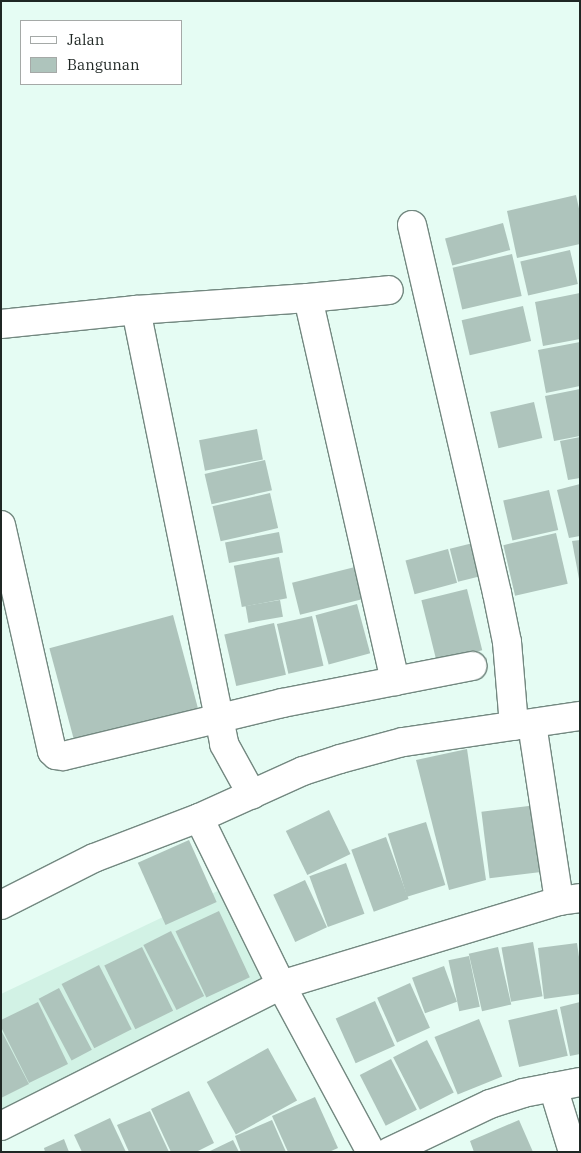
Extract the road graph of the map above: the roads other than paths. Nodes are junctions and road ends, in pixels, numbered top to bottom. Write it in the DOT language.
graph roads {
  1 [pos="412,225"];
  2 [pos="389,290"];
  3 [pos="308,298"];
  4 [pos="136,310"];
  5 [pos="1,324"];
  6 [pos="1,525"];
  7 [pos="472,666"];
  8 [pos="395,682"];
  9 [pos="580,716"];
  10 [pos="520,722"];
  11 [pos="221,731"];
  12 [pos="247,786"];
  13 [pos="199,818"];
  14 [pos="569,899"];
  15 [pos="1,905"];
  16 [pos="281,985"];
  17 [pos="580,1082"];
  18 [pos="553,1087"];
  19 [pos="1,1126"];
  20 [pos="371,1152"];
  21 [pos="389,1152"];
  22 [pos="573,1152"];
  1 -- 10 [label="street"];
  2 -- 3 [label="street"];
  3 -- 4 [label="street"];
  3 -- 8 [label="street"];
  4 -- 5 [label="street"];
  4 -- 11 [label="street"];
  6 -- 11 [label="street"];
  7 -- 8 [label="street"];
  8 -- 11 [label="street"];
  9 -- 10 [label="street"];
  10 -- 12 [label="street"];
  10 -- 14 [label="street"];
  11 -- 12 [label="street"];
  12 -- 13 [label="street"];
  13 -- 15 [label="street"];
  13 -- 16 [label="street"];
  14 -- 16 [label="street"];
  16 -- 19 [label="street"];
  16 -- 20 [label="street"];
  17 -- 18 [label="street"];
  18 -- 21 [label="street"];
  18 -- 22 [label="street"];
}
